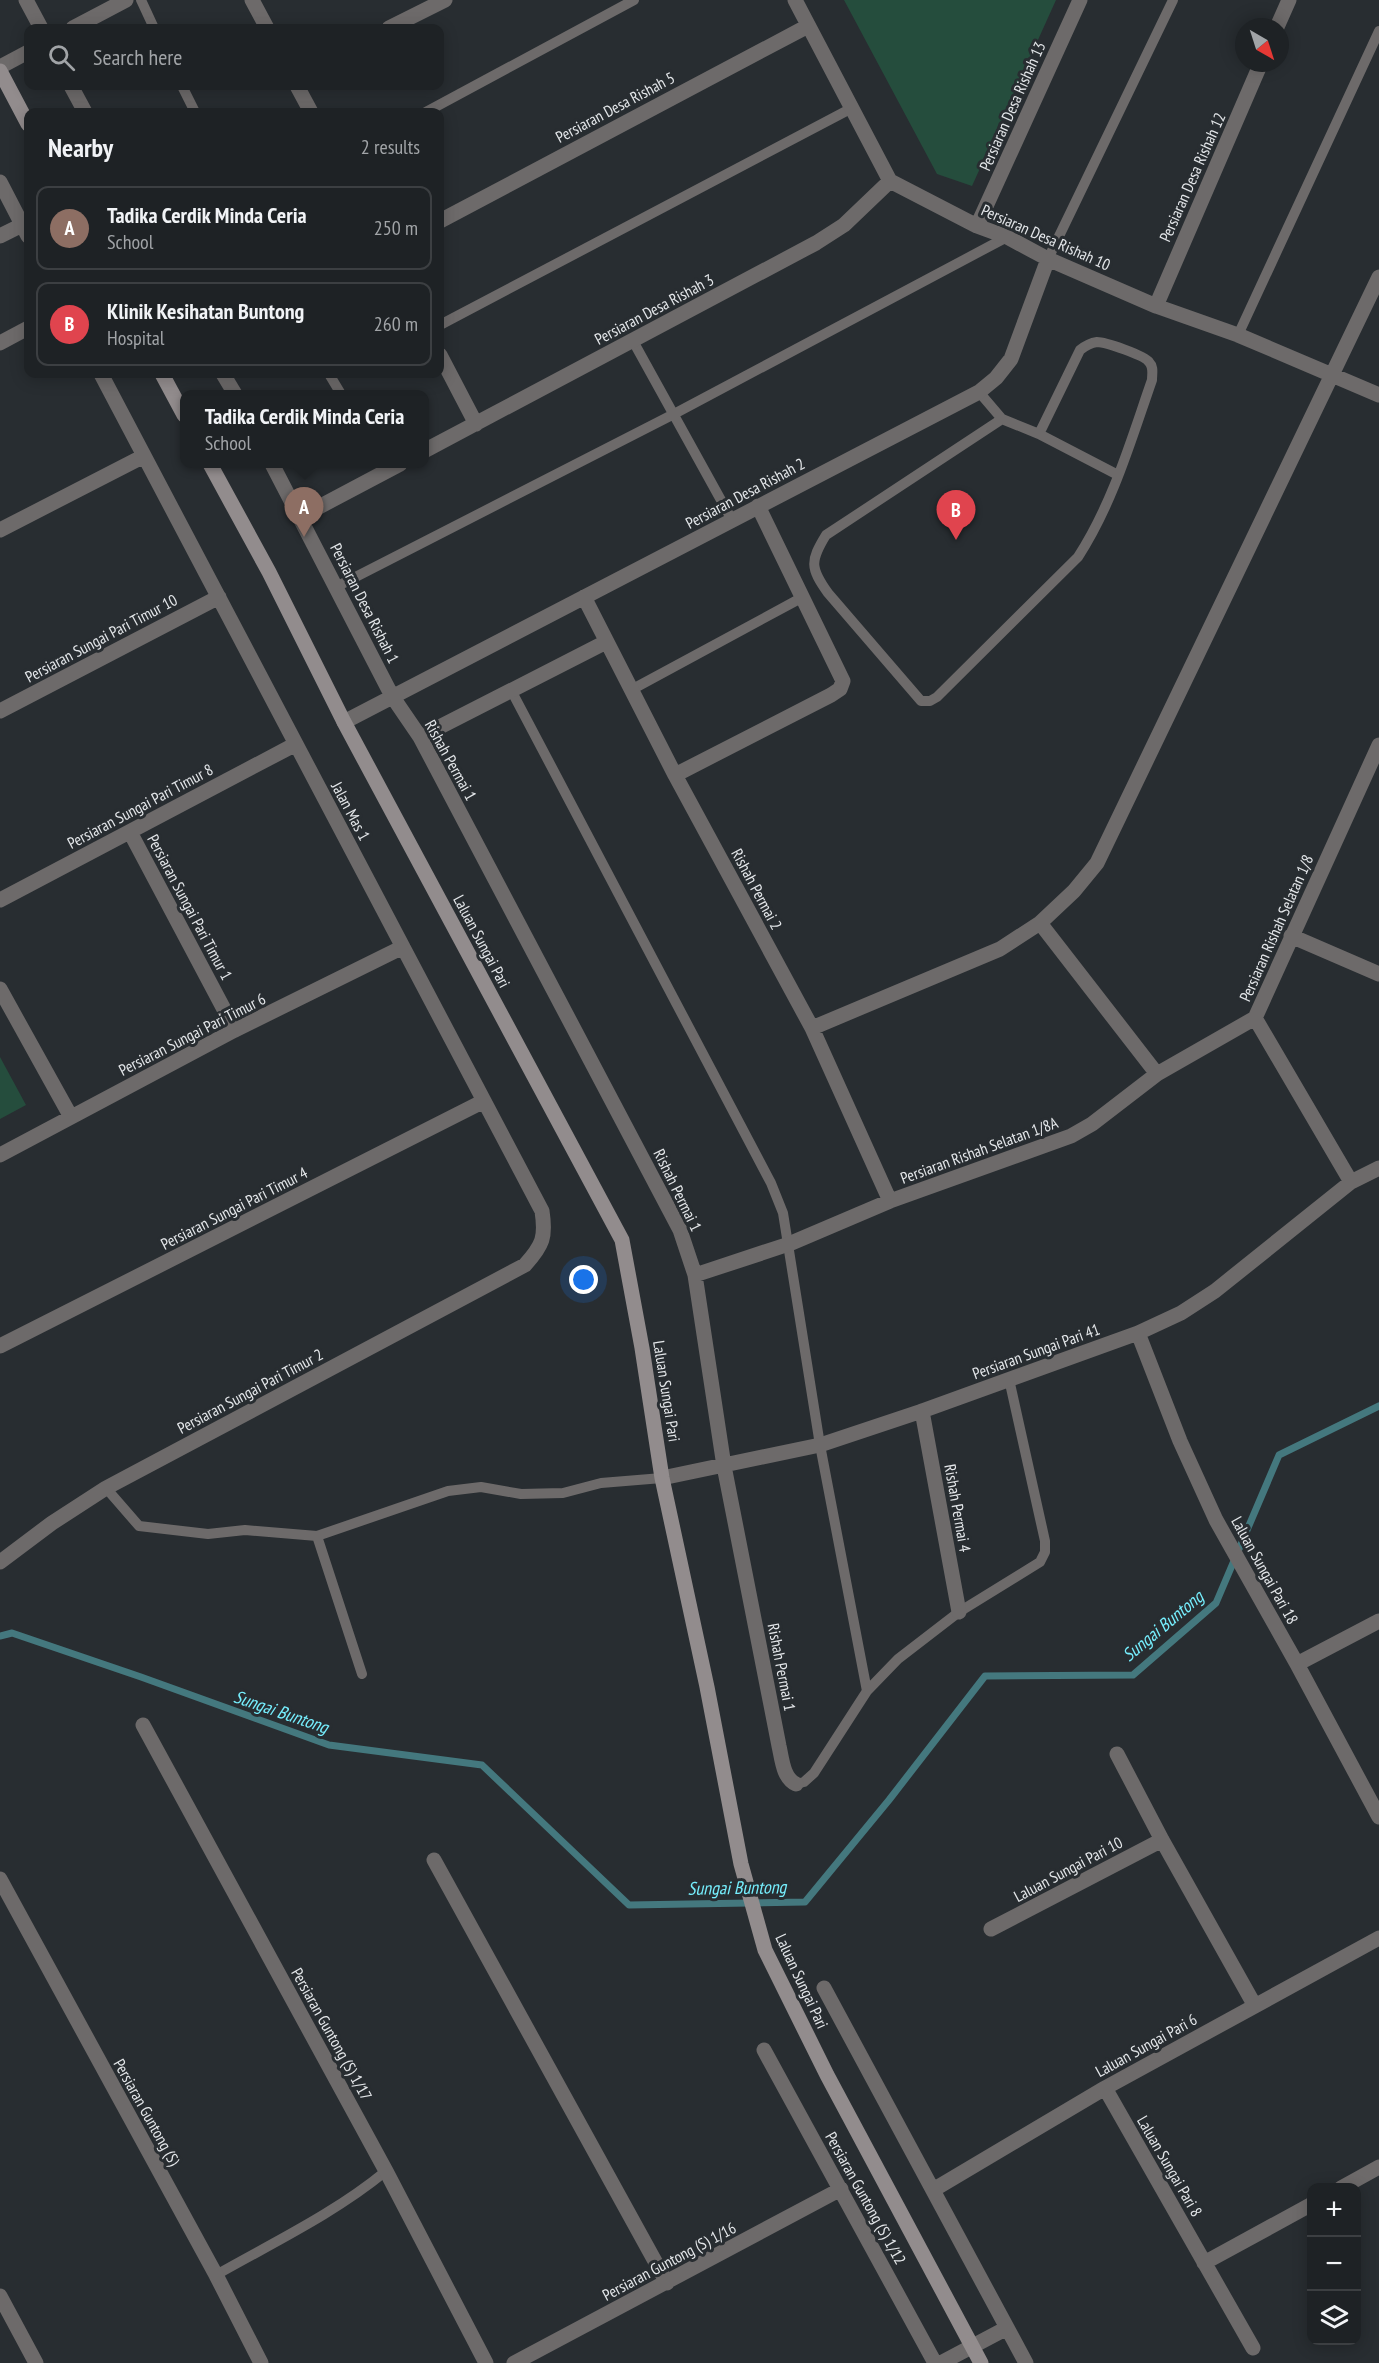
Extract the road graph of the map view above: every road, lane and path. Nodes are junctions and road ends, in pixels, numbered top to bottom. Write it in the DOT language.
graph roads {
  1 [pos="26,0"];
  2 [pos="126,0"];
  3 [pos="141,0"];
  4 [pos="252,0"];
  5 [pos="445,0"];
  6 [pos="634,0"];
  7 [pos="795,0"];
  8 [pos="1080,0"];
  9 [pos="1173,0"];
  10 [pos="1289,0"];
  11 [pos="1281,18"];
  12 [pos="38,24"];
  13 [pos="80,24"];
  14 [pos="152,24"];
  15 [pos="265,24"];
  16 [pos="397,24"];
  17 [pos="808,26"];
  18 [pos="1379,31"];
  19 [pos="24,54"];
  20 [pos="0,69"];
  21 [pos="1258,72"];
  22 [pos="72,90"];
  23 [pos="184,90"];
  24 [pos="299,90"];
  25 [pos="83,108"];
  26 [pos="193,108"];
  27 [pos="309,108"];
  28 [pos="433,108"];
  29 [pos="852,108"];
  30 [pos="24,116"];
  31 [pos="890,181"];
  32 [pos="0,182"];
  33 [pos="444,219"];
  34 [pos="24,226"];
  35 [pos="977,226"];
  36 [pos="24,230"];
  37 [pos="0,236"];
  38 [pos="1007,237"];
  39 [pos="1048,259"];
  40 [pos="1379,277"];
  41 [pos="1156,306"];
  42 [pos="444,323"];
  43 [pos="24,330"];
  44 [pos="1238,335"];
  45 [pos="633,340"];
  46 [pos="0,343"];
  47 [pos="444,363"];
  48 [pos="1332,376"];
  49 [pos="103,378"];
  50 [pos="164,378"];
  51 [pos="979,392"];
  52 [pos="1379,395"];
  53 [pos="180,408"];
  54 [pos="674,414"];
  55 [pos="1002,419"];
  56 [pos="476,424"];
  57 [pos="1039,435"];
  58 [pos="429,448"];
  59 [pos="144,456"];
  60 [pos="212,468"];
  61 [pos="274,468"];
  62 [pos="380,468"];
  63 [pos="1118,475"];
  64 [pos="758,506"];
  65 [pos="300,517"];
  66 [pos="732,520"];
  67 [pos="0,530"];
  68 [pos="336,587"];
  69 [pos="219,597"];
  70 [pos="584,597"];
  71 [pos="803,597"];
  72 [pos="606,642"];
  73 [pos="511,690"];
  74 [pos="630,690"];
  75 [pos="392,696"];
  76 [pos="0,711"];
  77 [pos="344,722"];
  78 [pos="420,737"];
  79 [pos="296,744"];
  80 [pos="1379,745"];
  81 [pos="675,776"];
  82 [pos="130,832"];
  83 [pos="0,900"];
  84 [pos="1040,922"];
  85 [pos="1291,936"];
  86 [pos="403,947"];
  87 [pos="1378,972"];
  88 [pos="0,989"];
  89 [pos="1255,1018"];
  90 [pos="812,1028"];
  91 [pos="235,1030"];
  92 [pos="1157,1074"];
  93 [pos="484,1101"];
  94 [pos="71,1117"];
  95 [pos="0,1155"];
  96 [pos="1379,1168"];
  97 [pos="1350,1182"];
  98 [pos="890,1202"];
  99 [pos="789,1244"];
  100 [pos="525,1264"];
  101 [pos="695,1275"];
  102 [pos="1138,1333"];
  103 [pos="0,1346"];
  104 [pos="1009,1379"];
  105 [pos="922,1411"];
  106 [pos="820,1445"];
  107 [pos="724,1466"];
  108 [pos="662,1478"];
  109 [pos="106,1488"];
  110 [pos="317,1536"];
  111 [pos="0,1562"];
  112 [pos="959,1612"];
  113 [pos="1379,1621"];
  114 [pos="1298,1664"];
  115 [pos="362,1674"];
  116 [pos="867,1691"];
  117 [pos="143,1725"];
  118 [pos="1117,1754"];
  119 [pos="796,1784"];
  120 [pos="1379,1817"];
  121 [pos="1162,1840"];
  122 [pos="434,1860"];
  123 [pos="0,1879"];
  124 [pos="992,1929"];
  125 [pos="1379,1938"];
  126 [pos="824,1988"];
  127 [pos="1255,2006"];
  128 [pos="764,2050"];
  129 [pos="1105,2088"];
  130 [pos="1379,2166"];
  131 [pos="386,2171"];
  132 [pos="1348,2183"];
  133 [pos="841,2189"];
  134 [pos="933,2190"];
  135 [pos="1307,2206"];
  136 [pos="1204,2263"];
  137 [pos="216,2274"];
  138 [pos="667,2283"];
  139 [pos="2,2304"];
  140 [pos="1007,2328"];
  141 [pos="971,2345"];
  142 [pos="1253,2348"];
  143 [pos="36,2363"];
  144 [pos="261,2363"];
  145 [pos="486,2363"];
  146 [pos="514,2363"];
  147 [pos="935,2363"];
  148 [pos="941,2363"];
  149 [pos="981,2363"];
  150 [pos="1026,2363"];
  1 -- 12 [label="street"];
  2 -- 13 [label="street"];
  3 -- 14 [label="lane"];
  4 -- 15 [label="street"];
  5 -- 16 [label="street"];
  6 -- 28 [label="lane"];
  7 -- 17 [label="street"];
  8 -- 35 [label="street, Persiaran Desa Rishah 13"];
  9 -- 39 [label="lane"];
  10 -- 11 [label="street"];
  17 -- 29 [label="street"];
  17 -- 33 [label="street, Persiaran Desa Rishah 5"];
  18 -- 44 [label="lane"];
  19 -- 20 [label="street"];
  20 -- 30 [label="main road"];
  21 -- 41 [label="street, Persiaran Desa Rishah 12"];
  22 -- 25 [label="street"];
  23 -- 26 [label="lane"];
  24 -- 27 [label="street"];
  29 -- 31 [label="street"];
  29 -- 42 [label="lane"];
  31 -- 35 [label="street, Persiaran Desa Rishah 10"];
  31 -- 45 [label="street, Persiaran Desa Rishah 3"];
  32 -- 34 [label="street"];
  35 -- 38 [label="street, Persiaran Desa Rishah 10"];
  36 -- 37 [label="street"];
  38 -- 39 [label="street, Persiaran Desa Rishah 10"];
  38 -- 54 [label="lane"];
  39 -- 41 [label="street, Persiaran Desa Rishah 10"];
  39 -- 51 [label="street, Persiaran Desa Rishah 2"];
  40 -- 48 [label="street"];
  41 -- 44 [label="street, Persiaran Desa Rishah 10"];
  43 -- 46 [label="street"];
  44 -- 48 [label="street, Persiaran Desa Rishah 10"];
  45 -- 54 [label="lane"];
  45 -- 56 [label="street, Persiaran Desa Rishah 3"];
  47 -- 56 [label="street"];
  48 -- 52 [label="street, Persiaran Desa Rishah 10"];
  48 -- 84 [label="street"];
  49 -- 59 [label="street, Jalan Mas 1"];
  50 -- 53 [label="main road"];
  51 -- 55 [label="lane"];
  51 -- 64 [label="street, Persiaran Desa Rishah 2"];
  54 -- 66 [label="lane"];
  54 -- 68 [label="lane"];
  55 -- 57 [label="lane"];
  55 -- 63 [label="lane"];
  56 -- 58 [label="street, Persiaran Desa Rishah 3"];
  57 -- 63 [label="lane"];
  57 -- 63 [label="lane"];
  59 -- 67 [label="street"];
  59 -- 69 [label="street, Jalan Mas 1"];
  60 -- 77 [label="main road, Laluan Sungai Pari"];
  61 -- 65 [label="street, Persiaran Desa Rishah 1"];
  62 -- 65 [label="street"];
  64 -- 66 [label="street, Persiaran Desa Rishah 2"];
  64 -- 71 [label="street"];
  65 -- 68 [label="street, Persiaran Desa Rishah 1"];
  66 -- 70 [label="street, Persiaran Desa Rishah 2"];
  68 -- 75 [label="street, Persiaran Desa Rishah 1"];
  69 -- 76 [label="street, Persiaran Sungai Pari Timur 10"];
  69 -- 79 [label="street, Jalan Mas 1"];
  70 -- 72 [label="street, Rishah Permai 2"];
  70 -- 75 [label="street, Persiaran Desa Rishah 2"];
  71 -- 74 [label="lane"];
  71 -- 81 [label="street"];
  72 -- 73 [label="street"];
  72 -- 74 [label="street, Rishah Permai 2"];
  73 -- 78 [label="street"];
  73 -- 99 [label="lane"];
  74 -- 81 [label="street, Rishah Permai 2"];
  75 -- 77 [label="street, Persiaran Desa Rishah 2"];
  75 -- 78 [label="street, Rishah Permai 1"];
  77 -- 108 [label="main road, Laluan Sungai Pari"];
  78 -- 101 [label="street, Rishah Permai 1"];
  79 -- 82 [label="street, Persiaran Sungai Pari Timur 8"];
  79 -- 86 [label="street, Jalan Mas 1"];
  80 -- 85 [label="street, Persiaran Rishah Selatan 1/8"];
  81 -- 90 [label="street, Rishah Permai 2"];
  82 -- 83 [label="street, Persiaran Sungai Pari Timur 8"];
  82 -- 91 [label="street, Persiaran Sungai Pari Timur 1"];
  84 -- 90 [label="street"];
  84 -- 92 [label="street"];
  85 -- 87 [label="street"];
  85 -- 89 [label="street, Persiaran Rishah Selatan 1/8"];
  86 -- 91 [label="street, Persiaran Sungai Pari Timur 6"];
  86 -- 93 [label="street, Jalan Mas 1"];
  88 -- 94 [label="street"];
  89 -- 92 [label="street, Persiaran Rishah Selatan 1/8A"];
  89 -- 97 [label="street, Persiaran Rishah Selatan 1/8"];
  90 -- 98 [label="street, Rishah Permai 2"];
  91 -- 94 [label="street, Persiaran Sungai Pari Timur 6"];
  92 -- 98 [label="street, Persiaran Rishah Selatan 1/8A"];
  93 -- 100 [label="street, Jalan Mas 1"];
  93 -- 103 [label="street, Persiaran Sungai Pari Timur 4"];
  94 -- 95 [label="street, Persiaran Sungai Pari Timur 6"];
  96 -- 97 [label="street, Persiaran Sungai Pari 41"];
  97 -- 102 [label="street, Persiaran Sungai Pari 41"];
  98 -- 99 [label="street, Persiaran Rishah Selatan 1/8A"];
  99 -- 101 [label="street, Persiaran Rishah Selatan 1/8A"];
  99 -- 106 [label="lane"];
  100 -- 109 [label="street, Persiaran Sungai Pari Timur 2"];
  101 -- 107 [label="street, Rishah Permai 1"];
  102 -- 104 [label="street, Persiaran Sungai Pari 41"];
  102 -- 114 [label="street, Laluan Sungai Pari 18"];
  104 -- 105 [label="street, Persiaran Sungai Pari 41"];
  104 -- 112 [label="lane"];
  105 -- 106 [label="street, Persiaran Sungai Pari 41"];
  105 -- 112 [label="street, Rishah Permai 4"];
  106 -- 107 [label="street, Persiaran Sungai Pari 41"];
  106 -- 116 [label="lane"];
  107 -- 108 [label="street, Persiaran Sungai Pari 41"];
  107 -- 119 [label="street, Rishah Permai 1"];
  108 -- 110 [label="lane"];
  108 -- 141 [label="main road, Laluan Sungai Pari"];
  109 -- 110 [label="lane"];
  109 -- 111 [label="street, Persiaran Sungai Pari Timur 2"];
  110 -- 115 [label="lane"];
  112 -- 116 [label="lane"];
  113 -- 114 [label="street"];
  114 -- 120 [label="street, Laluan Sungai Pari 18"];
  116 -- 119 [label="lane"];
  117 -- 131 [label="street, Persiaran Guntong (S) 1/17"];
  118 -- 121 [label="street"];
  121 -- 124 [label="street, Laluan Sungai Pari 10"];
  121 -- 127 [label="street"];
  122 -- 138 [label="street"];
  123 -- 137 [label="street, Persiaran Guntong (S)"];
  125 -- 127 [label="street, Laluan Sungai Pari 6"];
  126 -- 134 [label="street"];
  127 -- 129 [label="street, Laluan Sungai Pari 6"];
  128 -- 133 [label="street, Persiaran Guntong (S) 1/12"];
  129 -- 134 [label="street, Laluan Sungai Pari 6"];
  129 -- 136 [label="street, Laluan Sungai Pari 8"];
  130 -- 132 [label="street"];
  131 -- 137 [label="lane"];
  131 -- 145 [label="street, Persiaran Guntong (S) 1/17"];
  133 -- 138 [label="street, Persiaran Guntong (S) 1/16"];
  133 -- 147 [label="street, Persiaran Guntong (S) 1/12"];
  134 -- 140 [label="street"];
  135 -- 136 [label="street"];
  136 -- 142 [label="street, Laluan Sungai Pari 8"];
  137 -- 144 [label="street, Persiaran Guntong (S)"];
  138 -- 146 [label="street, Persiaran Guntong (S) 1/16"];
  139 -- 143 [label="street"];
  140 -- 141 [label="street"];
  140 -- 150 [label="street"];
  141 -- 148 [label="street"];
  141 -- 149 [label="main road, Laluan Sungai Pari"];
}
